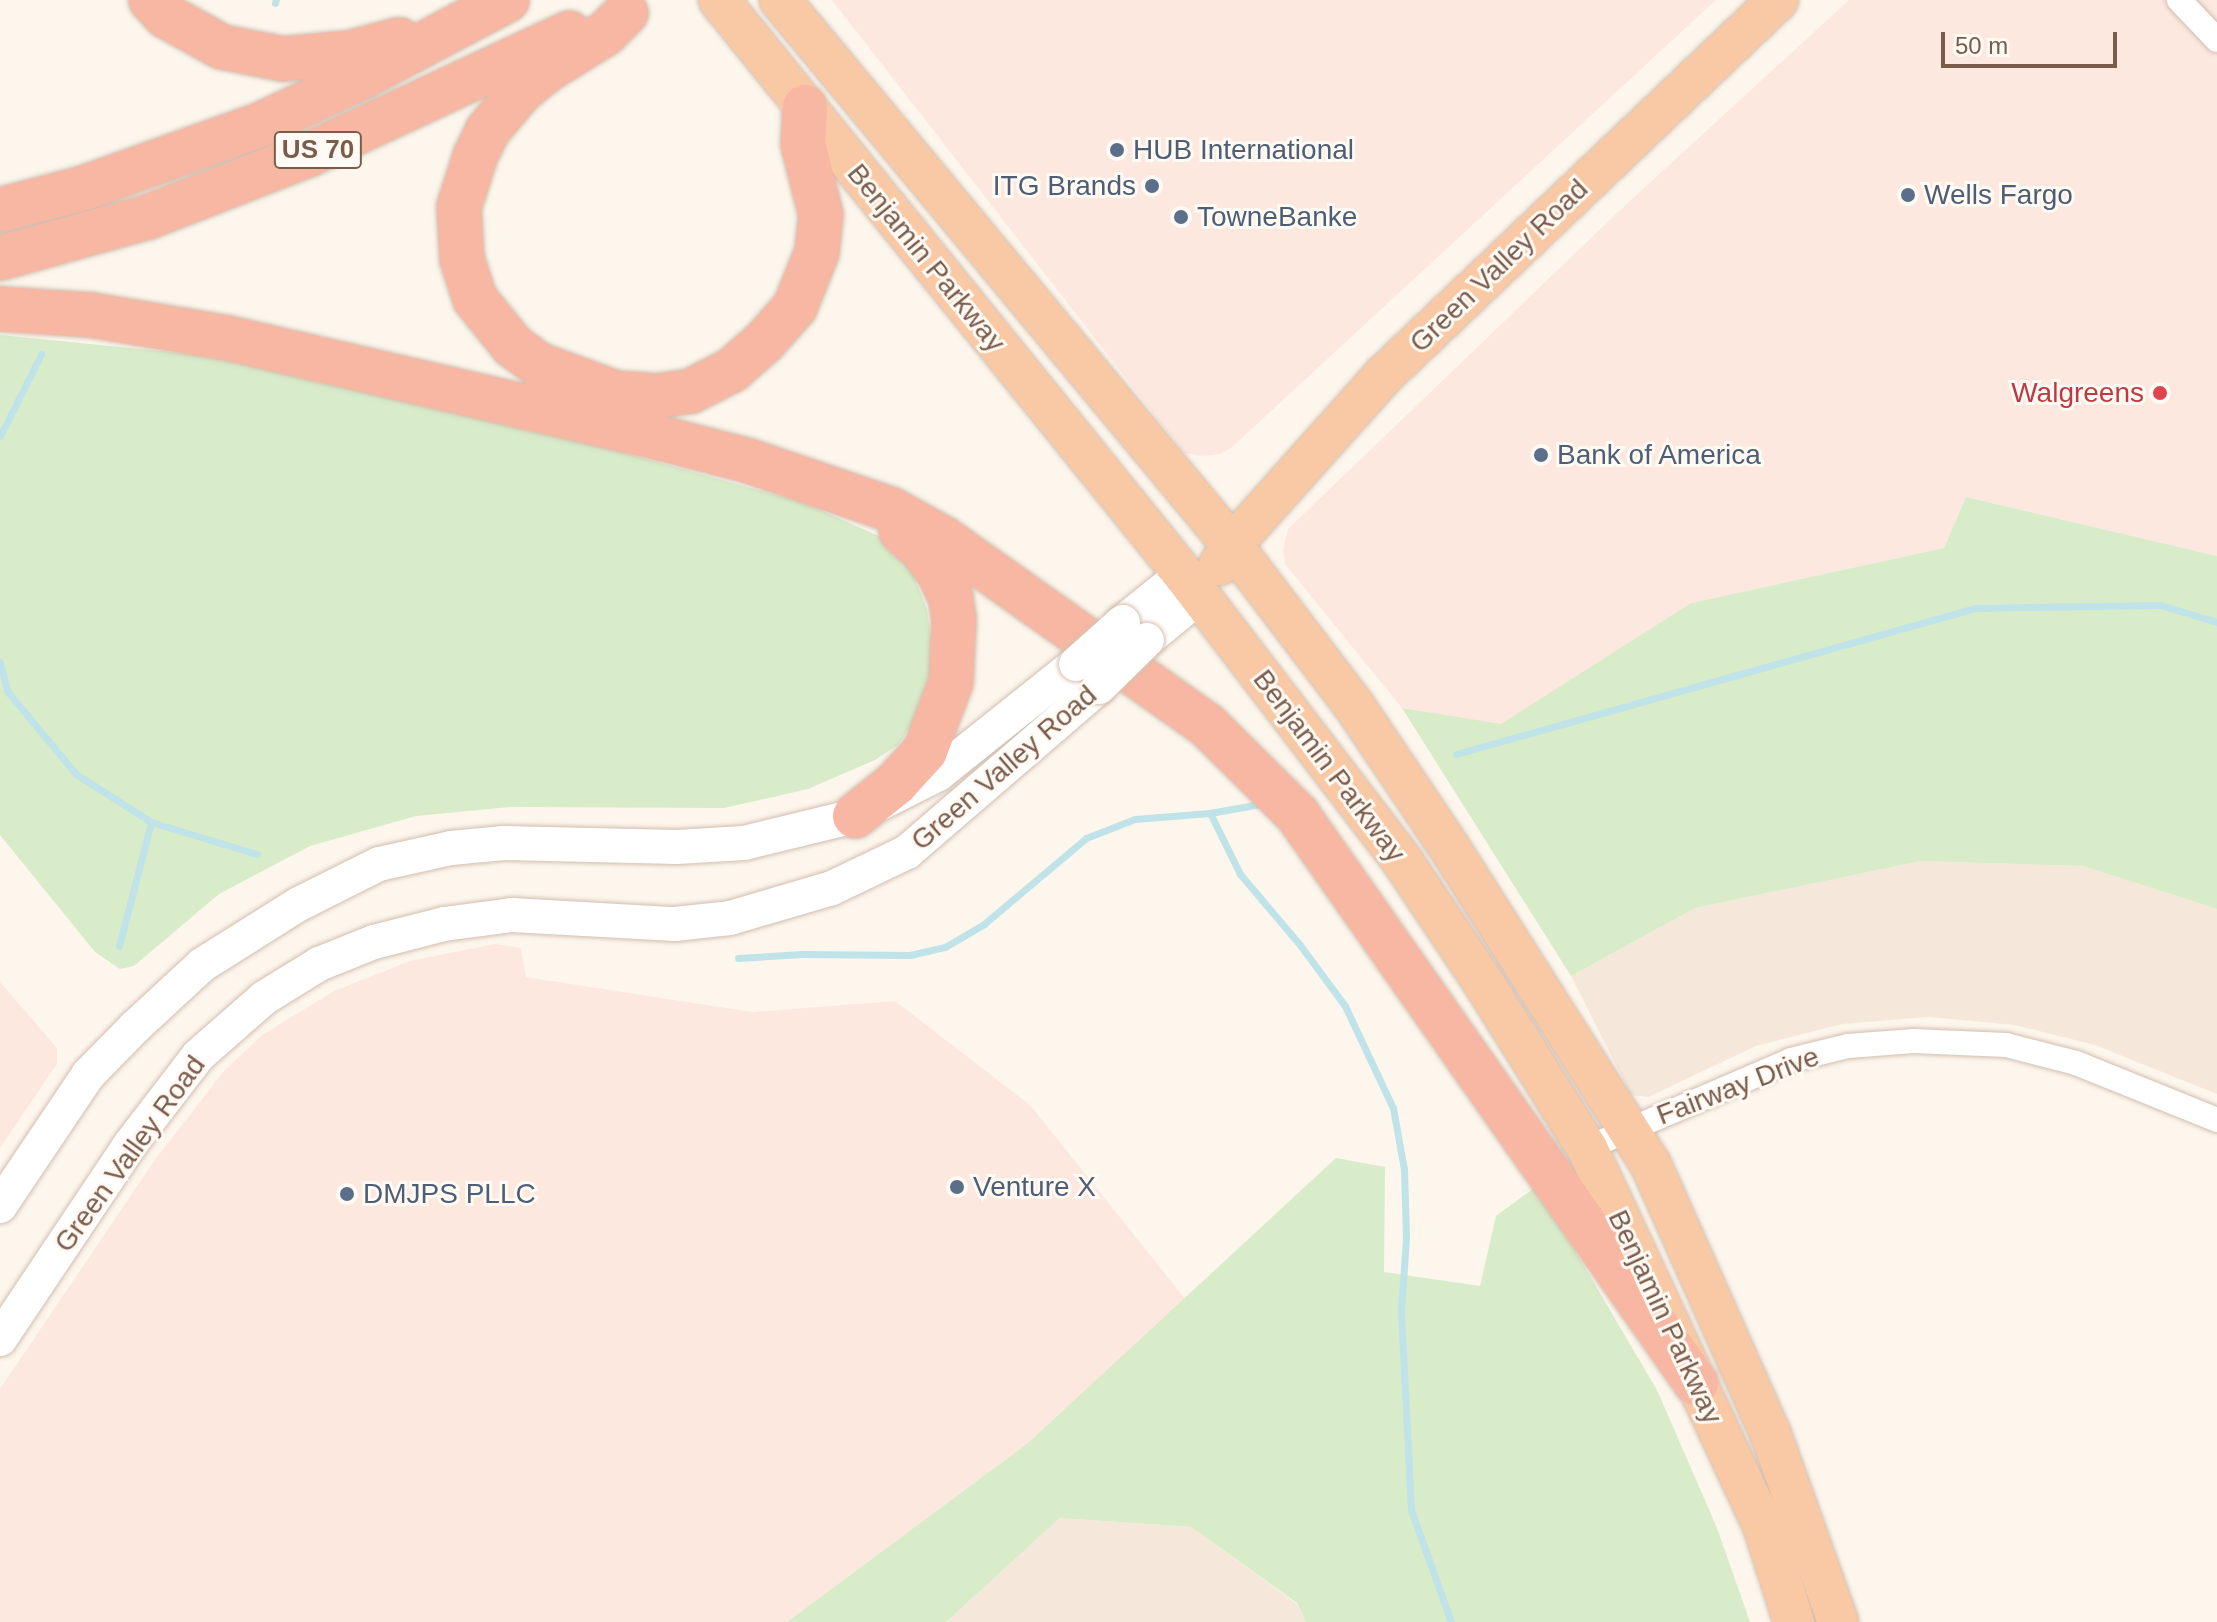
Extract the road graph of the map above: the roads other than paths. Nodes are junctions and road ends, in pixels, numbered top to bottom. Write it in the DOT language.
graph roads {
  1 [pos="151,0"];
  2 [pos="507,0"];
  3 [pos="1778,0"];
  4 [pos="2179,0"];
  5 [pos="782,3"];
  6 [pos="640,7"];
  7 [pos="731,14"];
  8 [pos="455,25"];
  9 [pos="2217,40"];
  10 [pos="805,107"];
  11 [pos="0,210"];
  12 [pos="0,258"];
  13 [pos="0,309"];
  14 [pos="820,484"];
  15 [pos="1232,545"];
  16 [pos="1192,585"];
  17 [pos="1088,675"];
  18 [pos="855,816"];
  19 [pos="2217,1120"];
  20 [pos="1630,1129"];
  21 [pos="1587,1148"];
  22 [pos="0,1206"];
  23 [pos="0,1339"];
  24 [pos="1696,1383"];
  25 [pos="1794,1622"];
  26 [pos="1838,1622"];
  1 -- 8 [label="highway"];
  2 -- 8 [label="highway, US 70"];
  3 -- 15 [label="highway, Green Valley Road"];
  4 -- 9 [label="street"];
  5 -- 15 [label="highway, Benjamin Parkway"];
  6 -- 10 [label="highway"];
  6 -- 12 [label="highway, US 70"];
  7 -- 10 [label="highway, Benjamin Parkway"];
  8 -- 11 [label="highway, US 70"];
  10 -- 16 [label="highway, Benjamin Parkway"];
  13 -- 14 [label="highway"];
  14 -- 18 [label="highway"];
  14 -- 24 [label="highway"];
  15 -- 16 [label="highway, Green Valley Road"];
  15 -- 20 [label="highway, Benjamin Parkway"];
  16 -- 17 [label="main road, Green Valley Road, bridge"];
  16 -- 21 [label="highway, Benjamin Parkway"];
  17 -- 18 [label="main road, Green Valley Road"];
  17 -- 23 [label="main road, Green Valley Road"];
  18 -- 22 [label="main road, Green Valley Road"];
  19 -- 20 [label="street, Fairway Drive"];
  20 -- 21 [label="street, Fairway Drive"];
  20 -- 26 [label="highway, Benjamin Parkway"];
  21 -- 24 [label="highway, Benjamin Parkway"];
  24 -- 25 [label="highway, Benjamin Parkway"];
}
